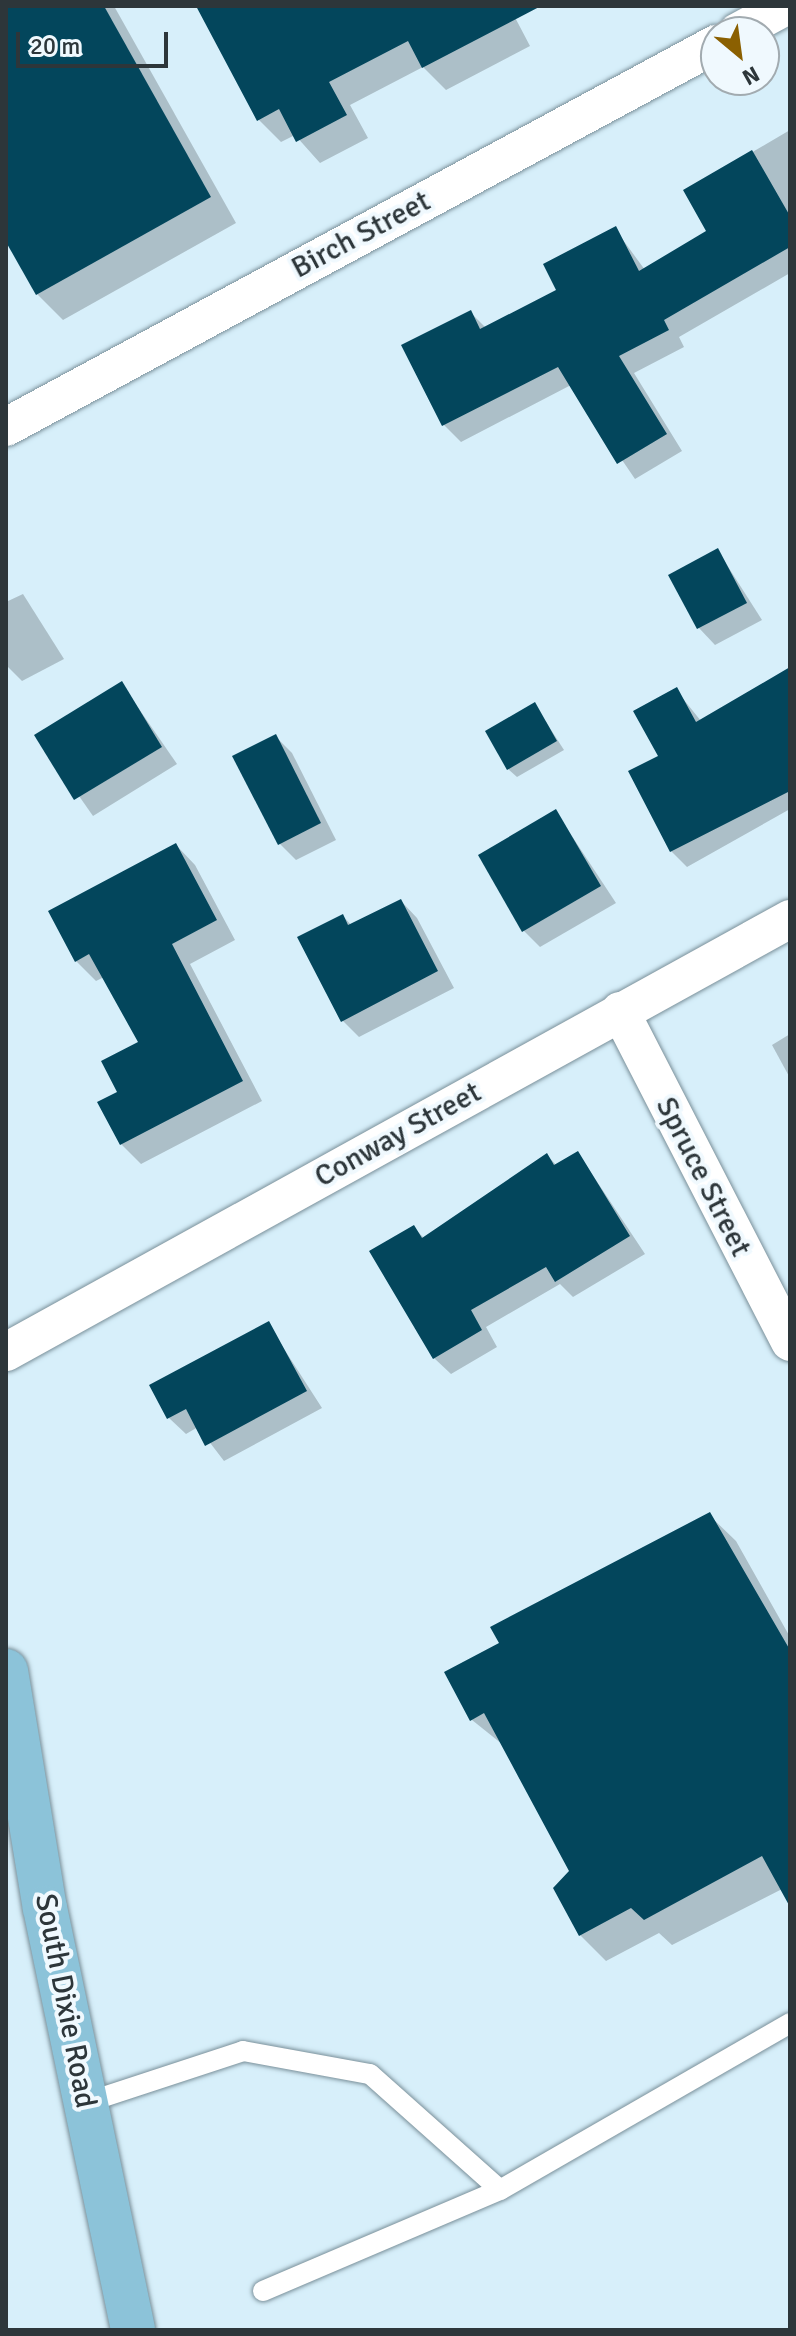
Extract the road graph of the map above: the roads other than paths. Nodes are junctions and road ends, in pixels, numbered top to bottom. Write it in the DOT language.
graph roads {
  1 [pos="786,6"];
  2 [pos="768,16"];
  3 [pos="700,53"];
  4 [pos="6,427"];
  5 [pos="790,919"];
  6 [pos="620,1011"];
  7 [pos="790,1342"];
  8 [pos="6,1352"];
  9 [pos="6,1671"];
  10 [pos="790,2023"];
  11 [pos="85,2103"];
  12 [pos="500,2190"];
  13 [pos="263,2291"];
  14 [pos="133,2330"];
  1 -- 2 [label="street"];
  3 -- 4 [label="street, Birch Street"];
  5 -- 6 [label="street, Conway Street"];
  6 -- 7 [label="street, Spruce Street"];
  6 -- 8 [label="street, Conway Street"];
  9 -- 11 [label="main road, South Dixie Road"];
  10 -- 12 [label="lane"];
  11 -- 12 [label="lane"];
  11 -- 14 [label="main road, South Dixie Road"];
  12 -- 13 [label="lane"];
}
